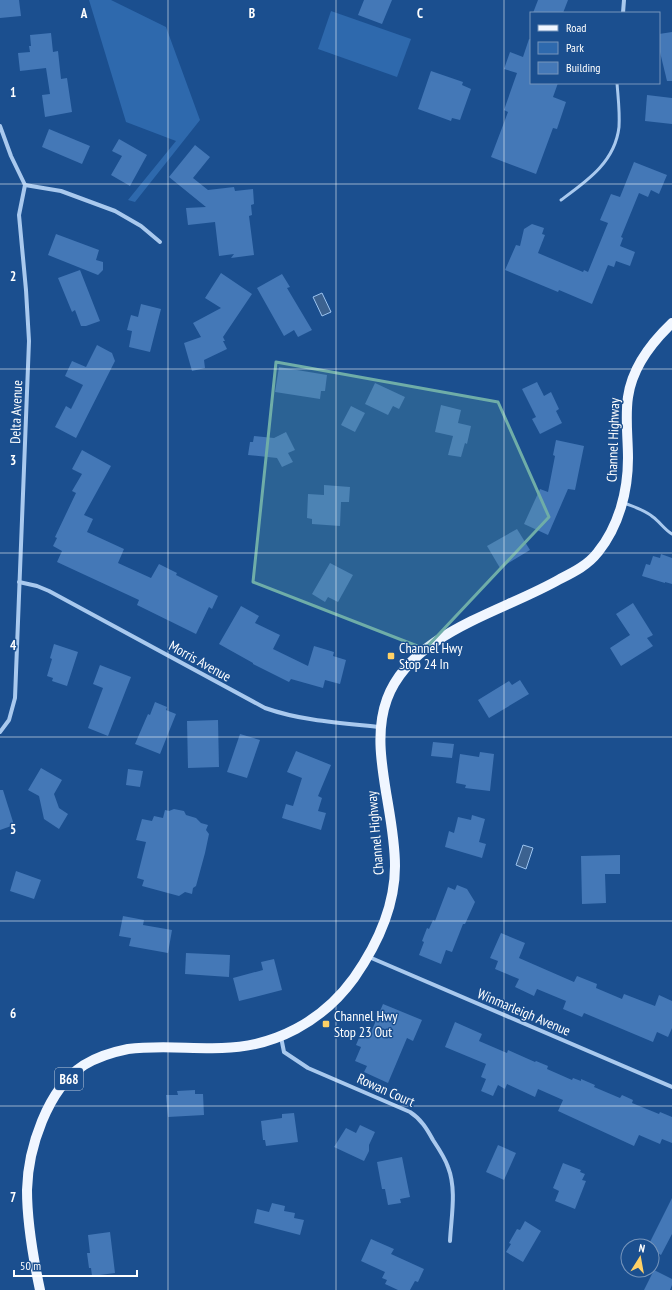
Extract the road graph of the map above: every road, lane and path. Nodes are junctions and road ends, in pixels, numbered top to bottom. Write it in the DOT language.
graph roads {
  1 [pos="624,0"];
  2 [pos="623,12"];
  3 [pos="617,84"];
  4 [pos="0,126"];
  5 [pos="25,185"];
  6 [pos="561,200"];
  7 [pos="160,242"];
  8 [pos="672,323"];
  9 [pos="622,503"];
  10 [pos="672,534"];
  11 [pos="19,582"];
  12 [pos="381,727"];
  13 [pos="0,732"];
  14 [pos="368,957"];
  15 [pos="281,1037"];
  16 [pos="672,1087"];
  17 [pos="450,1241"];
  18 [pos="40,1290"];
  1 -- 2 [label="street"];
  3 -- 6 [label="lane"];
  4 -- 5 [label="street"];
  5 -- 7 [label="street"];
  5 -- 11 [label="street, Delta Avenue"];
  8 -- 9 [label="main road, Channel Highway / B68"];
  9 -- 10 [label="lane"];
  9 -- 12 [label="main road, Channel Highway / B68"];
  11 -- 12 [label="street, Morris Avenue"];
  11 -- 13 [label="street, Delta Avenue"];
  12 -- 14 [label="main road, Channel Highway / B68"];
  14 -- 15 [label="main road, Channel Highway / B68"];
  14 -- 16 [label="street, Winmarleigh Avenue"];
  15 -- 17 [label="street, Rowan Court"];
  15 -- 18 [label="main road, Channel Highway / B68"];
}
